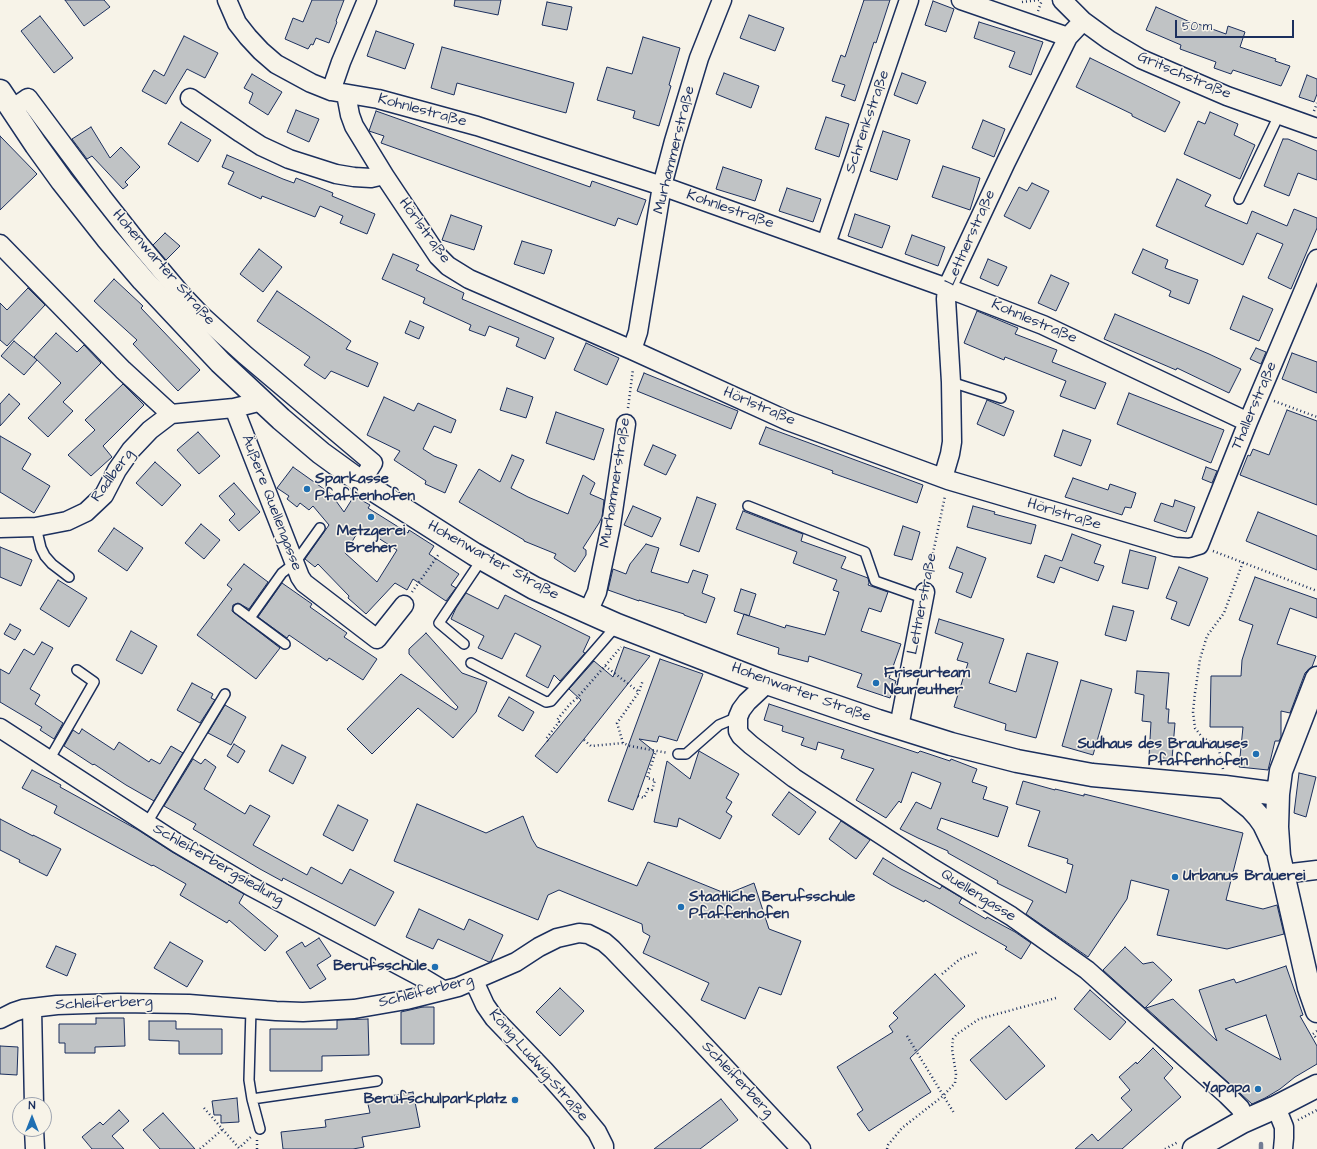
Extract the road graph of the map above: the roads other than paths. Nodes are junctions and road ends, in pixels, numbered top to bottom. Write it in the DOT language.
graph roads {
  1 [pos="228,0"];
  2 [pos="367,0"];
  3 [pos="722,0"];
  4 [pos="909,0"];
  5 [pos="961,0"];
  6 [pos="1064,0"];
  7 [pos="1083,21"];
  8 [pos="1068,37"];
  9 [pos="339,92"];
  10 [pos="190,98"];
  11 [pos="6,100"];
  12 [pos="1279,115"];
  13 [pos="1317,128"];
  14 [pos="384,175"];
  15 [pos="662,186"];
  16 [pos="1238,199"];
  17 [pos="0,244"];
  18 [pos="826,244"];
  19 [pos="1317,259"];
  20 [pos="948,288"];
  21 [pos="633,351"];
  22 [pos="951,382"];
  23 [pos="1001,398"];
  24 [pos="262,401"];
  25 [pos="234,408"];
  26 [pos="171,414"];
  27 [pos="1248,422"];
  28 [pos="626,424"];
  29 [pos="946,479"];
  30 [pos="361,482"];
  31 [pos="748,506"];
  32 [pos="36,527"];
  33 [pos="0,528"];
  34 [pos="320,528"];
  35 [pos="1194,547"];
  36 [pos="482,559"];
  37 [pos="295,562"];
  38 [pos="69,577"];
  39 [pos="924,595"];
  40 [pos="404,605"];
  41 [pos="238,609"];
  42 [pos="588,612"];
  43 [pos="250,618"];
  44 [pos="625,628"];
  45 [pos="285,644"];
  46 [pos="464,644"];
  47 [pos="471,662"];
  48 [pos="77,670"];
  49 [pos="1317,678"];
  50 [pos="764,682"];
  51 [pos="225,694"];
  52 [pos="738,717"];
  53 [pos="899,727"];
  54 [pos="0,728"];
  55 [pos="678,754"];
  56 [pos="49,760"];
  57 [pos="1225,787"];
  58 [pos="1278,794"];
  59 [pos="147,823"];
  60 [pos="1281,865"];
  61 [pos="1317,870"];
  62 [pos="474,981"];
  63 [pos="443,990"];
  64 [pos="32,1008"];
  65 [pos="251,1009"];
  66 [pos="1317,1011"];
  67 [pos="5,1012"];
  68 [pos="377,1081"];
  69 [pos="1317,1086"];
  70 [pos="34,1097"];
  71 [pos="252,1099"];
  72 [pos="1276,1107"];
  73 [pos="1246,1120"];
  74 [pos="260,1129"];
  75 [pos="34,1137"];
  76 [pos="35,1149"];
  77 [pos="604,1149"];
  78 [pos="801,1149"];
  79 [pos="1194,1149"];
  80 [pos="1283,1149"];
  1 -- 9 [label="street, Kohnlestraße"];
  2 -- 9 [label="street"];
  3 -- 15 [label="street, Murhammerstraße"];
  4 -- 18 [label="street, Schrenkstraße"];
  5 -- 8 [label="street"];
  6 -- 7 [label="street, Gritschstraße"];
  7 -- 8 [label="street, Lettnerstraße"];
  7 -- 12 [label="street, Gritschstraße"];
  8 -- 20 [label="street, Lettnerstraße"];
  9 -- 14 [label="street, Hörlstraße"];
  9 -- 15 [label="street, Kohnlestraße"];
  10 -- 14 [label="street"];
  11 -- 24 [label="street, Hohenwarter Straße"];
  11 -- 30 [label="street, Hohenwarter Straße"];
  12 -- 13 [label="street, Gritschstraße"];
  12 -- 16 [label="lane"];
  14 -- 21 [label="street, Hörlstraße"];
  15 -- 18 [label="street, Kohnlestraße"];
  15 -- 21 [label="street, Murhammerstraße"];
  17 -- 26 [label="street"];
  18 -- 20 [label="street, Kohnlestraße"];
  19 -- 27 [label="street, Thallerstraße"];
  20 -- 22 [label="street, Lettnerstraße"];
  20 -- 27 [label="street, Kohnlestraße"];
  21 -- 29 [label="street, Hörlstraße"];
  22 -- 23 [label="lane"];
  22 -- 29 [label="street, Lettnerstraße"];
  24 -- 25 [label="street"];
  24 -- 30 [label="street, Hohenwarter Straße"];
  25 -- 26 [label="street"];
  25 -- 37 [label="street, Äußere Quellengasse"];
  26 -- 32 [label="street, Radlberg"];
  27 -- 35 [label="street, Thallerstraße"];
  28 -- 42 [label="street, Murhammerstraße"];
  29 -- 35 [label="street, Hörlstraße"];
  30 -- 36 [label="street, Hohenwarter Straße"];
  31 -- 39 [label="lane"];
  32 -- 33 [label="street, Radlberg"];
  32 -- 38 [label="lane"];
  34 -- 37 [label="lane"];
  36 -- 42 [label="street, Hohenwarter Straße"];
  36 -- 46 [label="lane"];
  37 -- 40 [label="street, Äußere Quellengasse"];
  37 -- 43 [label="lane"];
  39 -- 53 [label="street, Lettnerstraße"];
  41 -- 43 [label="lane"];
  42 -- 44 [label="street, Hohenwarter Straße"];
  43 -- 45 [label="lane"];
  44 -- 47 [label="lane"];
  44 -- 50 [label="street, Hohenwarter Straße"];
  48 -- 56 [label="lane"];
  49 -- 58 [label="street"];
  50 -- 52 [label="street"];
  50 -- 53 [label="street, Hohenwarter Straße"];
  51 -- 59 [label="lane"];
  52 -- 55 [label="lane"];
  52 -- 73 [label="street, Quellengasse"];
  53 -- 57 [label="street, Hohenwarter Straße"];
  54 -- 56 [label="street, Schleiferbergsiedlung"];
  56 -- 59 [label="street, Schleiferbergsiedlung"];
  57 -- 58 [label="street, Hohenwarter Straße"];
  57 -- 60 [label="street"];
  58 -- 60 [label="street"];
  59 -- 63 [label="street, Schleiferbergsiedlung"];
  60 -- 61 [label="street"];
  60 -- 66 [label="street"];
  62 -- 63 [label="street, Schleiferberg"];
  62 -- 77 [label="street, König-Ludwig-Straße"];
  62 -- 78 [label="street, Schleiferberg"];
  63 -- 65 [label="street, Schleiferberg"];
  64 -- 65 [label="street, Schleiferberg"];
  64 -- 67 [label="street, Schleiferberg"];
  64 -- 70 [label="street"];
  65 -- 71 [label="lane"];
  68 -- 71 [label="lane"];
  69 -- 72 [label="street"];
  71 -- 74 [label="lane"];
  72 -- 73 [label="street"];
  72 -- 80 [label="street"];
  73 -- 79 [label="street"];
  75 -- 76 [label="street"];
}
